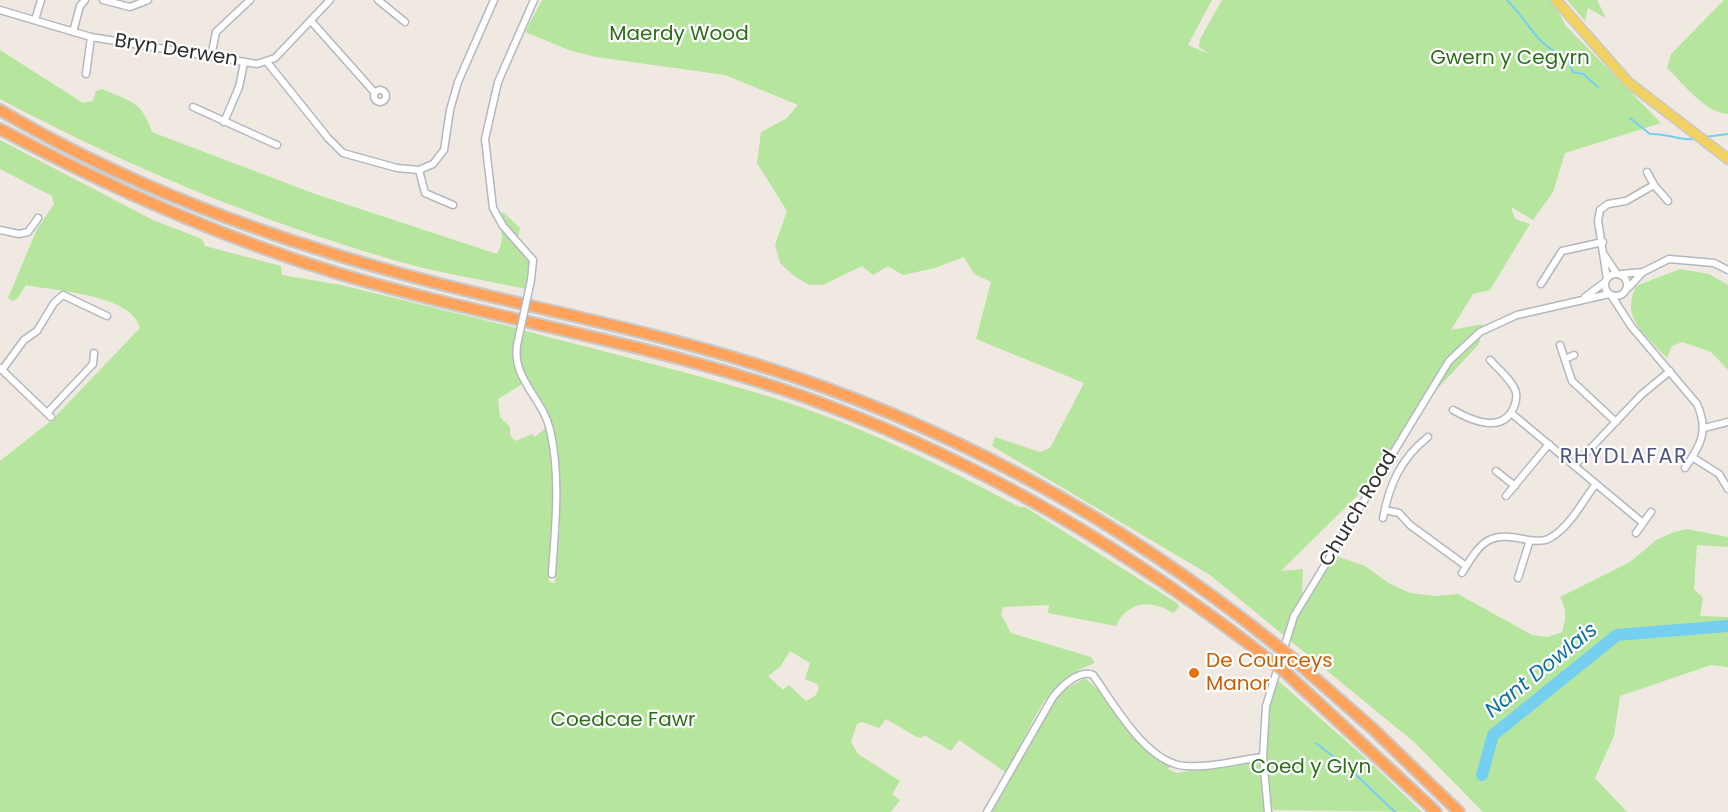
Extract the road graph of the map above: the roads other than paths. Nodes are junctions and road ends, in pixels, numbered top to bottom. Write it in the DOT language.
graph roads {
  1 [pos="41,0"];
  2 [pos="86,0"];
  3 [pos="103,0"];
  4 [pos="148,0"];
  5 [pos="250,0"];
  6 [pos="330,0"];
  7 [pos="378,0"];
  8 [pos="494,0"];
  9 [pos="534,0"];
  10 [pos="1556,0"];
  11 [pos="0,10"];
  12 [pos="35,20"];
  13 [pos="311,21"];
  14 [pos="405,22"];
  15 [pos="73,32"];
  16 [pos="91,37"];
  17 [pos="211,57"];
  18 [pos="267,62"];
  19 [pos="244,63"];
  20 [pos="86,74"];
  21 [pos="375,93"];
  22 [pos="193,107"];
  23 [pos="0,110"];
  24 [pos="224,122"];
  25 [pos="0,129"];
  26 [pos="278,145"];
  27 [pos="1728,159"];
  28 [pos="418,170"];
  29 [pos="1647,172"];
  30 [pos="1654,185"];
  31 [pos="1668,201"];
  32 [pos="453,205"];
  33 [pos="38,218"];
  34 [pos="0,230"];
  35 [pos="1603,242"];
  36 [pos="1604,255"];
  37 [pos="1728,270"];
  38 [pos="1643,272"];
  39 [pos="1619,274"];
  40 [pos="1606,280"];
  41 [pos="1540,284"];
  42 [pos="1626,290"];
  43 [pos="1610,295"];
  44 [pos="1585,298"];
  45 [pos="1623,313"];
  46 [pos="106,316"];
  47 [pos="1560,345"];
  48 [pos="94,353"];
  49 [pos="1574,355"];
  50 [pos="1565,359"];
  51 [pos="1490,360"];
  52 [pos="1,369"];
  53 [pos="1670,371"];
  54 [pos="1453,410"];
  55 [pos="1511,413"];
  56 [pos="1616,422"];
  57 [pos="1728,422"];
  58 [pos="1704,428"];
  59 [pos="1428,437"];
  60 [pos="1549,444"];
  61 [pos="1692,457"];
  62 [pos="1575,465"];
  63 [pos="1685,468"];
  64 [pos="1496,471"];
  65 [pos="1595,485"];
  66 [pos="1515,486"];
  67 [pos="1728,489"];
  68 [pos="1506,496"];
  69 [pos="1385,510"];
  70 [pos="1651,512"];
  71 [pos="1383,519"];
  72 [pos="1643,523"];
  73 [pos="1636,533"];
  74 [pos="1530,540"];
  75 [pos="1466,566"];
  76 [pos="1462,573"];
  77 [pos="552,574"];
  78 [pos="1518,578"];
  79 [pos="1263,757"];
  80 [pos="987,812"];
  81 [pos="1268,812"];
  82 [pos="1436,812"];
  83 [pos="1460,812"];
  1 -- 12 [label="street"];
  2 -- 15 [label="street"];
  3 -- 4 [label="street"];
  5 -- 17 [label="street"];
  6 -- 13 [label="street"];
  7 -- 14 [label="street"];
  8 -- 28 [label="street"];
  9 -- 77 [label="street, bridge"];
  10 -- 27 [label="main road"];
  11 -- 12 [label="street, Bryn Derwen"];
  12 -- 15 [label="street, Bryn Derwen"];
  13 -- 18 [label="street"];
  13 -- 21 [label="street"];
  15 -- 16 [label="street, Bryn Derwen"];
  16 -- 17 [label="street, Bryn Derwen"];
  16 -- 20 [label="street"];
  17 -- 19 [label="street, Bryn Derwen"];
  18 -- 19 [label="street, Bryn Derwen"];
  18 -- 28 [label="street"];
  19 -- 24 [label="street"];
  22 -- 24 [label="street"];
  23 -- 83 [label="highway, bridge"];
  24 -- 26 [label="street"];
  25 -- 82 [label="highway, bridge"];
  28 -- 32 [label="street"];
  29 -- 30 [label="street"];
  30 -- 31 [label="street"];
  30 -- 35 [label="street"];
  33 -- 34 [label="street"];
  35 -- 36 [label="street"];
  35 -- 41 [label="street"];
  36 -- 39 [label="street"];
  36 -- 40 [label="street"];
  37 -- 38 [label="street"];
  38 -- 39 [label="street"];
  38 -- 42 [label="street"];
  39 -- 40 [label="street"];
  39 -- 42 [label="street"];
  40 -- 43 [label="street"];
  40 -- 44 [label="street, Church Road"];
  42 -- 43 [label="street"];
  42 -- 45 [label="street"];
  43 -- 44 [label="street, Church Road"];
  43 -- 45 [label="street"];
  44 -- 79 [label="street, Church Road"];
  45 -- 53 [label="street"];
  46 -- 52 [label="street"];
  47 -- 50 [label="street"];
  48 -- 52 [label="street"];
  49 -- 50 [label="street"];
  50 -- 56 [label="street"];
  51 -- 55 [label="street"];
  53 -- 56 [label="street"];
  53 -- 58 [label="street"];
  54 -- 55 [label="street"];
  55 -- 60 [label="street"];
  56 -- 62 [label="street"];
  57 -- 58 [label="street"];
  58 -- 61 [label="street"];
  59 -- 69 [label="street"];
  60 -- 62 [label="street"];
  60 -- 66 [label="street"];
  61 -- 63 [label="street"];
  61 -- 67 [label="street"];
  62 -- 65 [label="street"];
  64 -- 66 [label="street"];
  65 -- 72 [label="street"];
  65 -- 74 [label="street"];
  66 -- 68 [label="street"];
  69 -- 71 [label="street"];
  69 -- 75 [label="street"];
  70 -- 72 [label="street"];
  72 -- 73 [label="street"];
  74 -- 75 [label="street"];
  74 -- 78 [label="street"];
  75 -- 76 [label="street"];
  79 -- 80 [label="street"];
  79 -- 81 [label="street, Church Road"];
}
